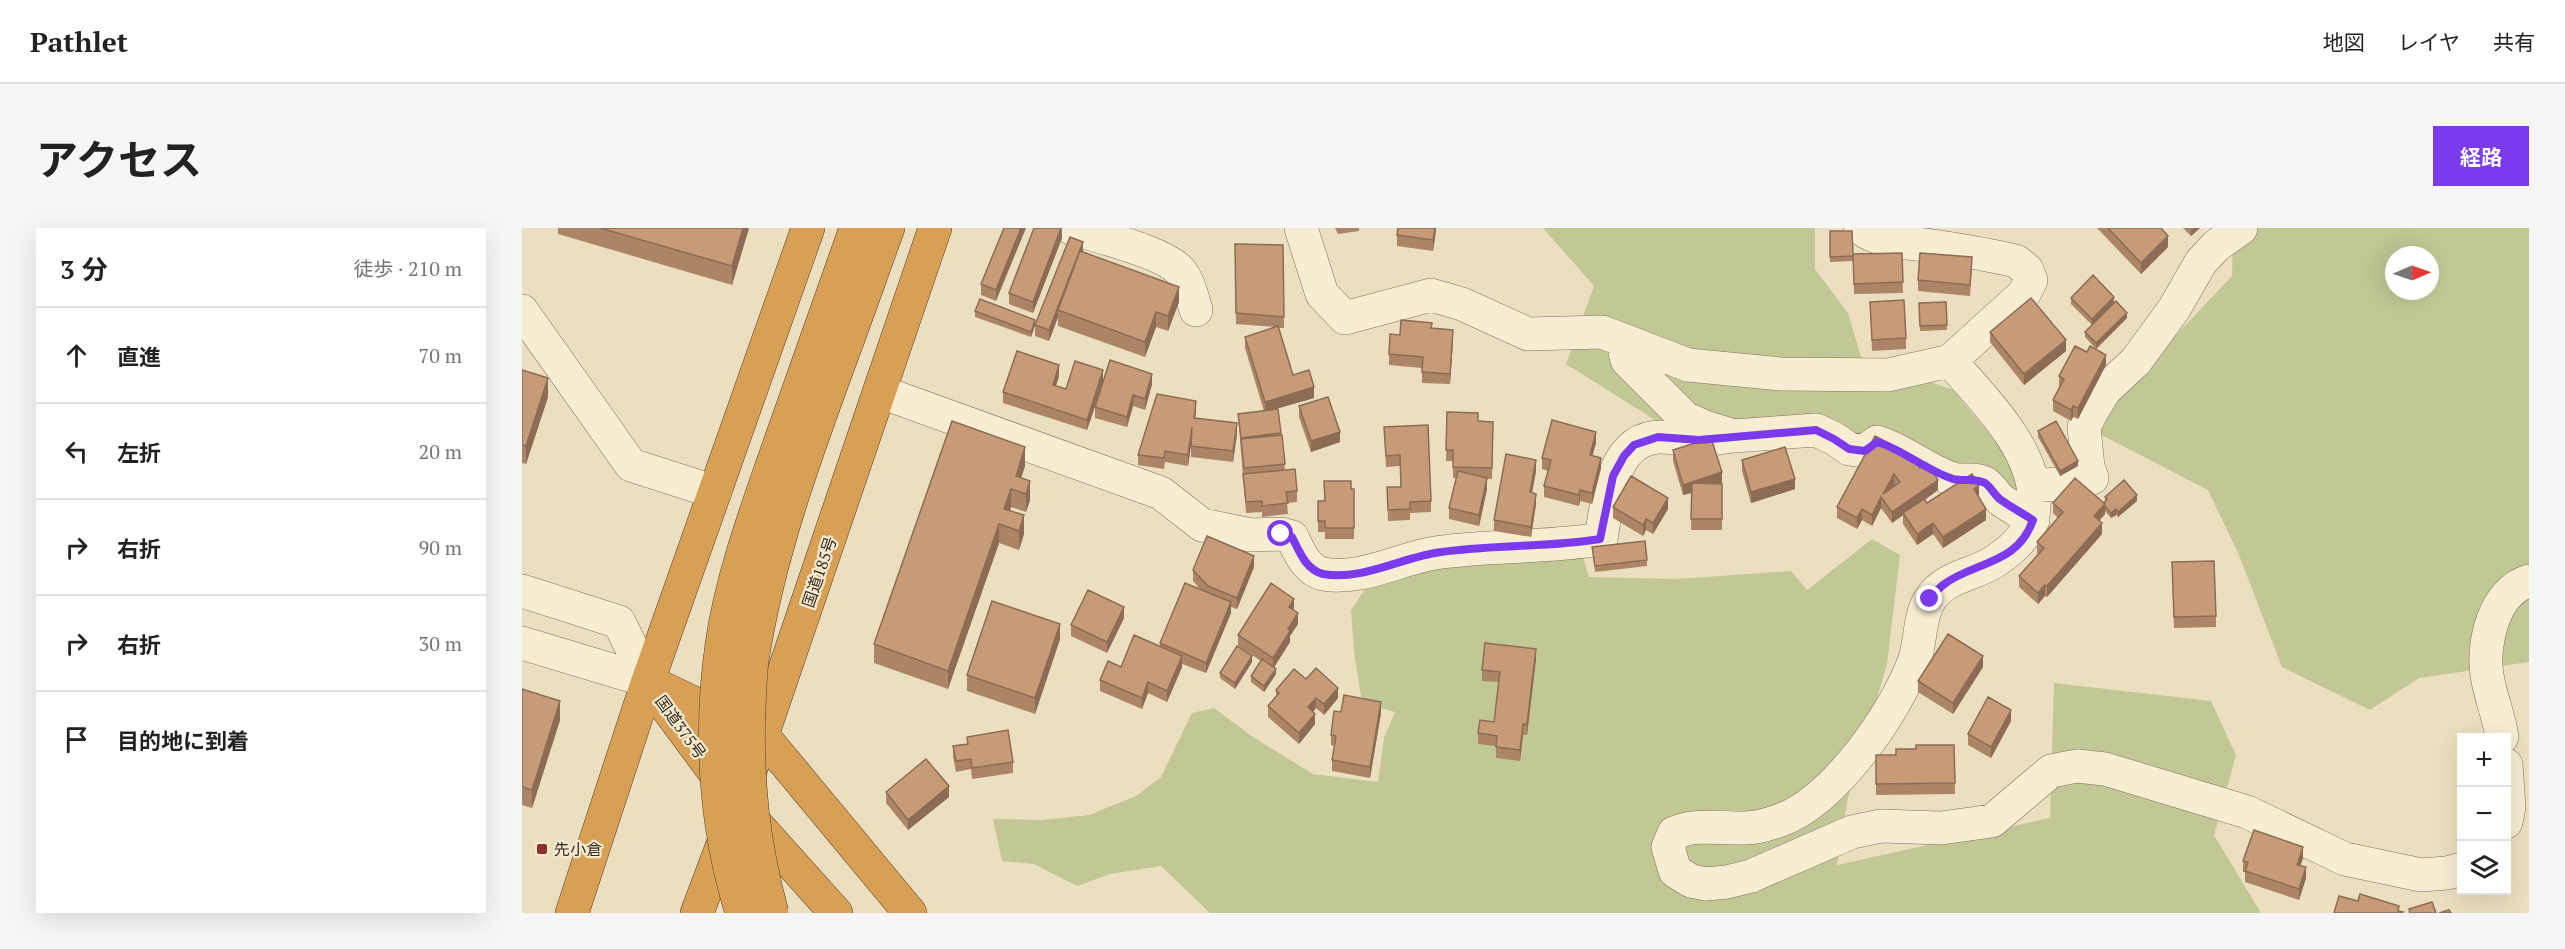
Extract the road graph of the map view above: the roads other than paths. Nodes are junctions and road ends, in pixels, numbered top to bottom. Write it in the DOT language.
graph roads {
  1 [pos="808,228"];
  2 [pos="856,228"];
  3 [pos="888,228"];
  4 [pos="935,228"];
  5 [pos="1071,228"];
  6 [pos="1301,228"];
  7 [pos="1860,228"];
  8 [pos="2241,228"];
  9 [pos="857,270"];
  10 [pos="1196,310"];
  11 [pos="522,311"];
  12 [pos="1622,340"];
  13 [pos="1950,361"];
  14 [pos="881,392"];
  15 [pos="1734,436"];
  16 [pos="2033,486"];
  17 [pos="715,492"];
  18 [pos="2033,520"];
  19 [pos="2529,581"];
  20 [pos="522,591"];
  21 [pos="522,644"];
  22 [pos="648,681"];
  23 [pos="2501,733"];
  24 [pos="763,736"];
  25 [pos="738,804"];
  26 [pos="823,808"];
  27 [pos="2457,870"];
  28 [pos="572,913"];
  29 [pos="697,913"];
  30 [pos="742,913"];
  31 [pos="772,913"];
  32 [pos="836,913"];
  33 [pos="910,913"];
  34 [pos="930,913"];
  1 -- 17 [label="highway"];
  2 -- 9 [label="highway"];
  3 -- 9 [label="highway"];
  4 -- 14 [label="highway, 国道185号"];
  5 -- 10 [label="street"];
  6 -- 12 [label="street"];
  7 -- 13 [label="street"];
  8 -- 16 [label="street"];
  9 -- 30 [label="highway, bridge"];
  9 -- 31 [label="highway, bridge"];
  11 -- 17 [label="street"];
  12 -- 13 [label="street"];
  12 -- 15 [label="street"];
  13 -- 16 [label="street"];
  14 -- 15 [label="street"];
  14 -- 24 [label="highway, 国道185号"];
  15 -- 18 [label="street"];
  16 -- 18 [label="street"];
  17 -- 22 [label="highway"];
  18 -- 27 [label="street"];
  19 -- 23 [label="street"];
  20 -- 22 [label="street"];
  21 -- 22 [label="street"];
  22 -- 24 [label="highway, 国道375号"];
  22 -- 25 [label="highway, 国道375号"];
  22 -- 28 [label="highway"];
  24 -- 25 [label="highway, 国道185号"];
  24 -- 26 [label="highway, 国道375号"];
  25 -- 29 [label="highway, 国道185号"];
  25 -- 32 [label="highway, 国道375号"];
  26 -- 33 [label="highway, 国道375号"];
  26 -- 34 [label="street"];
}
